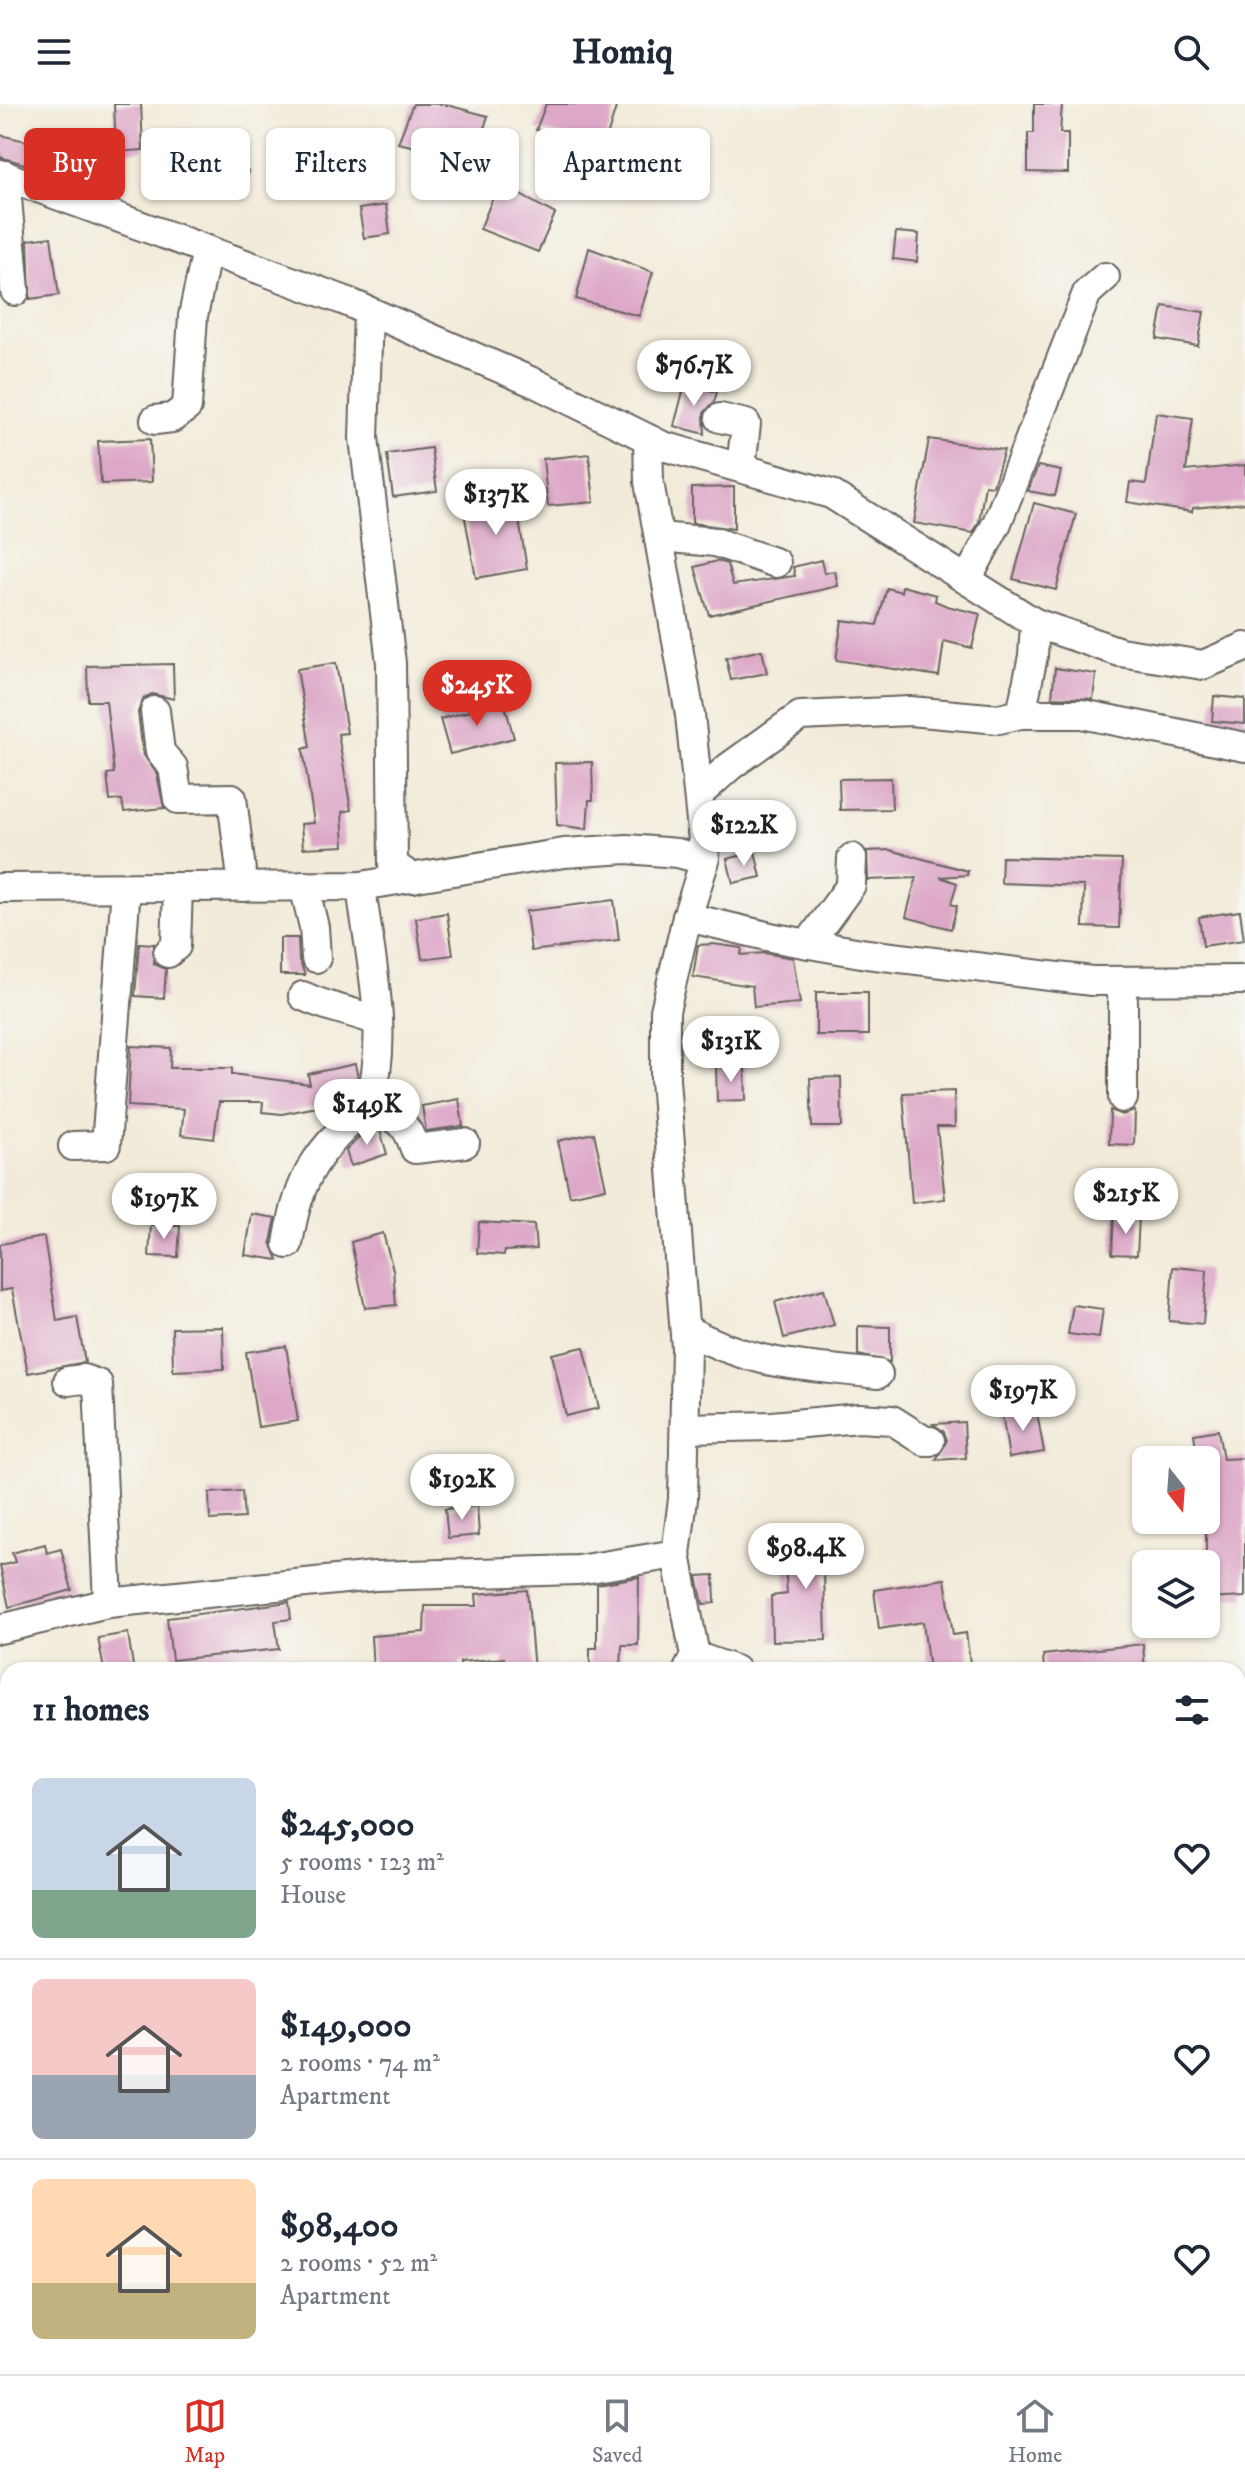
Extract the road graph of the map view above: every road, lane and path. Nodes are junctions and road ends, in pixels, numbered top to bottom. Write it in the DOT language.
graph roads {
  1 [pos="2,174"];
  2 [pos="207,250"];
  3 [pos="1105,277"];
  4 [pos="15,291"];
  5 [pos="368,312"];
  6 [pos="720,418"];
  7 [pos="155,420"];
  8 [pos="648,439"];
  9 [pos="741,468"];
  10 [pos="659,537"];
  11 [pos="776,563"];
  12 [pos="967,580"];
  13 [pos="1035,623"];
  14 [pos="1245,647"];
  15 [pos="155,711"];
  16 [pos="1021,714"];
  17 [pos="1245,747"];
  18 [pos="699,794"];
  19 [pos="852,858"];
  20 [pos="705,860"];
  21 [pos="413,878"];
  22 [pos="304,886"];
  23 [pos="361,886"];
  24 [pos="243,887"];
  25 [pos="0,888"];
  26 [pos="126,888"];
  27 [pos="178,888"];
  28 [pos="687,917"];
  29 [pos="808,944"];
  30 [pos="168,953"];
  31 [pos="316,958"];
  32 [pos="1245,980"];
  33 [pos="1117,981"];
  34 [pos="303,996"];
  35 [pos="377,1021"];
  36 [pos="1123,1098"];
  37 [pos="369,1103"];
  38 [pos="465,1143"];
  39 [pos="73,1146"];
  40 [pos="288,1244"];
  41 [pos="685,1329"];
  42 [pos="878,1374"];
  43 [pos="68,1381"];
  44 [pos="685,1428"];
  45 [pos="930,1441"];
  46 [pos="676,1554"];
  47 [pos="108,1603"];
  48 [pos="0,1629"];
  49 [pos="692,1662"];
  1 -- 2 [label="street"];
  1 -- 4 [label="street"];
  2 -- 5 [label="street"];
  2 -- 7 [label="street"];
  3 -- 12 [label="street"];
  5 -- 8 [label="street"];
  5 -- 21 [label="street"];
  6 -- 9 [label="street"];
  8 -- 9 [label="street"];
  8 -- 10 [label="street"];
  9 -- 12 [label="street"];
  10 -- 11 [label="street"];
  10 -- 18 [label="street"];
  12 -- 13 [label="street"];
  13 -- 14 [label="street"];
  13 -- 16 [label="street"];
  15 -- 24 [label="street"];
  16 -- 17 [label="street"];
  16 -- 18 [label="street"];
  18 -- 20 [label="street"];
  19 -- 29 [label="street"];
  20 -- 21 [label="street"];
  20 -- 28 [label="street"];
  21 -- 23 [label="street"];
  22 -- 23 [label="street"];
  22 -- 24 [label="street"];
  22 -- 31 [label="street"];
  23 -- 35 [label="street"];
  24 -- 27 [label="street"];
  25 -- 26 [label="street"];
  26 -- 27 [label="street"];
  26 -- 39 [label="street"];
  27 -- 30 [label="street"];
  28 -- 29 [label="street"];
  28 -- 41 [label="street"];
  29 -- 33 [label="street"];
  32 -- 33 [label="street"];
  33 -- 36 [label="street"];
  34 -- 35 [label="street"];
  35 -- 37 [label="street"];
  37 -- 38 [label="street"];
  37 -- 40 [label="street"];
  41 -- 42 [label="street"];
  41 -- 44 [label="street"];
  43 -- 47 [label="street"];
  44 -- 45 [label="street"];
  44 -- 46 [label="street"];
  46 -- 47 [label="street"];
  46 -- 49 [label="street"];
  47 -- 48 [label="street"];
}
